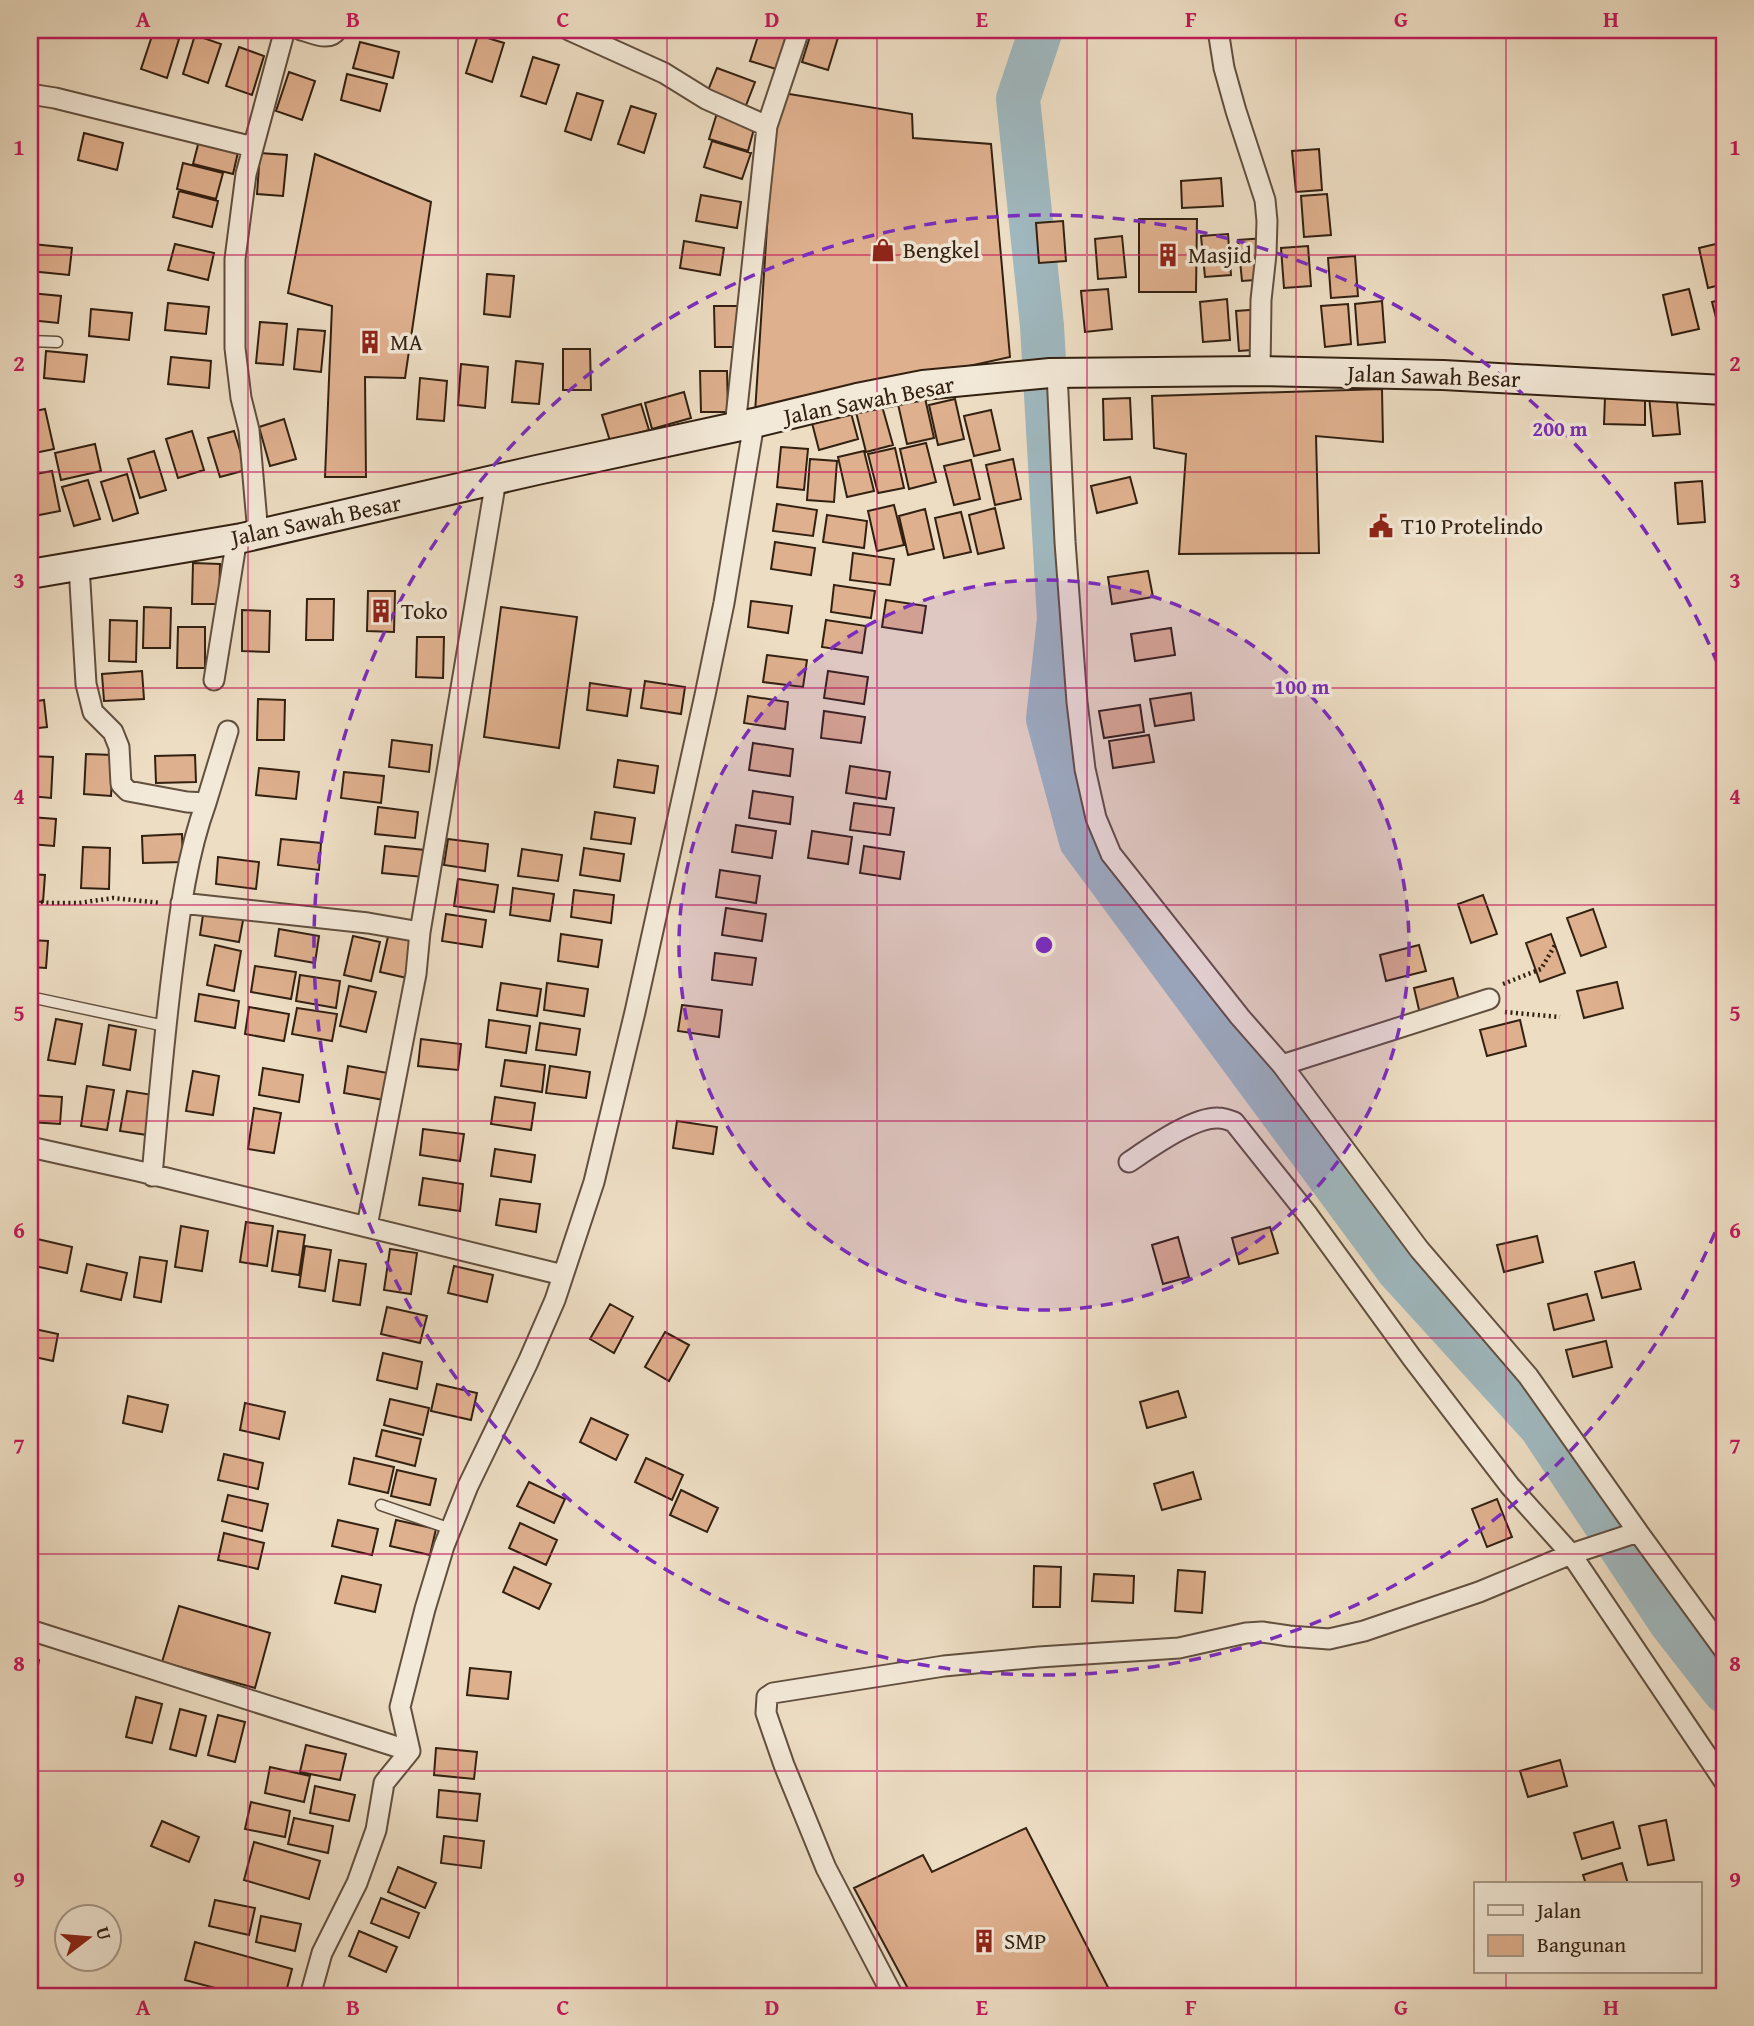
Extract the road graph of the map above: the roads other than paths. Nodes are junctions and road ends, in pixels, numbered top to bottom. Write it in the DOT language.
graph roads {
  1 [pos="286,30"];
  2 [pos="301,30"];
  3 [pos="337,30"];
  4 [pos="569,30"];
  5 [pos="799,30"];
  6 [pos="1217,30"];
  7 [pos="30,97"];
  8 [pos="766,125"];
  9 [pos="254,148"];
  10 [pos="30,341"];
  11 [pos="57,342"];
  12 [pos="1260,371"];
  13 [pos="1053,373"];
  14 [pos="1724,391"];
  15 [pos="744,425"];
  16 [pos="496,480"];
  17 [pos="248,536"];
  18 [pos="79,565"];
  19 [pos="30,574"];
  20 [pos="214,680"];
  21 [pos="228,731"];
  22 [pos="206,803"];
  23 [pos="174,903"];
  24 [pos="420,932"];
  25 [pos="30,997"];
  26 [pos="1489,999"];
  27 [pos="165,1026"];
  28 [pos="1282,1065"];
  29 [pos="30,1147"];
  30 [pos="1129,1161"];
  31 [pos="152,1176"];
  32 [pos="367,1226"];
  33 [pos="563,1275"];
  34 [pos="381,1505"];
  35 [pos="451,1529"];
  36 [pos="1631,1534"];
  37 [pos="1580,1551"];
  38 [pos="30,1630"];
  39 [pos="1724,1650"];
  40 [pos="410,1751"];
  41 [pos="1724,1781"];
  42 [pos="310,1996"];
  43 [pos="893,1996"];
  1 -- 9 [label="street"];
  2 -- 3 [label="street"];
  4 -- 8 [label="street"];
  5 -- 8 [label="street"];
  6 -- 12 [label="street"];
  7 -- 9 [label="street"];
  8 -- 15 [label="street"];
  9 -- 17 [label="street"];
  10 -- 11 [label="lane"];
  12 -- 13 [label="main road, Jalan Sawah Besar"];
  12 -- 14 [label="main road, Jalan Sawah Besar"];
  13 -- 15 [label="main road, Jalan Sawah Besar"];
  13 -- 28 [label="street"];
  15 -- 16 [label="main road, Jalan Sawah Besar"];
  15 -- 33 [label="street"];
  16 -- 17 [label="main road, Jalan Sawah Besar"];
  16 -- 24 [label="street"];
  17 -- 18 [label="main road, Jalan Sawah Besar"];
  17 -- 20 [label="street"];
  18 -- 19 [label="main road, Jalan Sawah Besar"];
  18 -- 22 [label="street"];
  21 -- 22 [label="street"];
  22 -- 23 [label="street"];
  23 -- 24 [label="street"];
  23 -- 27 [label="street"];
  24 -- 32 [label="street"];
  25 -- 27 [label="lane"];
  26 -- 28 [label="street"];
  27 -- 31 [label="street"];
  28 -- 36 [label="street"];
  29 -- 31 [label="street"];
  30 -- 37 [label="street"];
  31 -- 32 [label="street"];
  32 -- 33 [label="street"];
  33 -- 35 [label="street"];
  34 -- 35 [label="lane"];
  35 -- 40 [label="street"];
  36 -- 37 [label="street"];
  36 -- 39 [label="street"];
  37 -- 41 [label="street"];
  37 -- 43 [label="street"];
  38 -- 40 [label="street"];
  40 -- 42 [label="street"];
}
